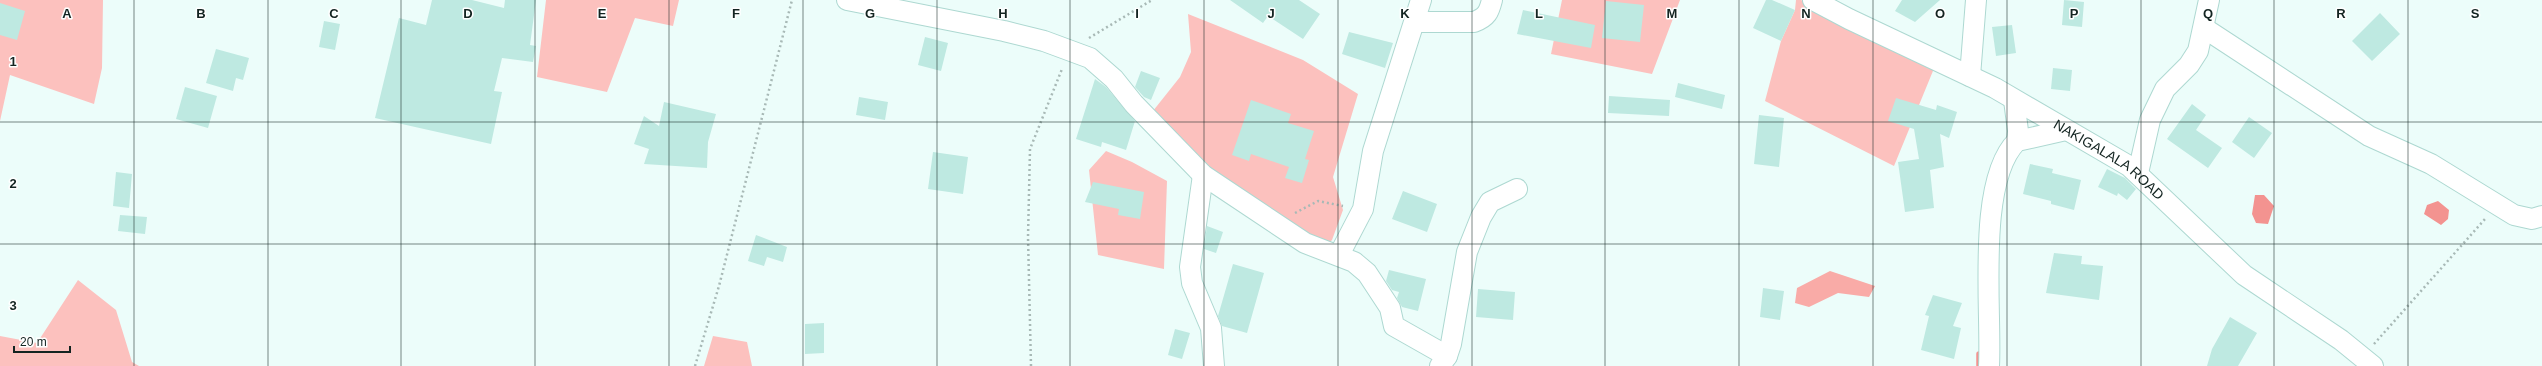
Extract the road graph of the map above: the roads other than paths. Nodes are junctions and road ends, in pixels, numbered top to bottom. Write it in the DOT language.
graph roads {
  1 [pos="847,0"];
  2 [pos="1421,0"];
  3 [pos="1492,0"];
  4 [pos="1813,0"];
  5 [pos="1976,0"];
  6 [pos="2209,0"];
  7 [pos="1414,22"];
  8 [pos="2204,28"];
  9 [pos="1970,76"];
  10 [pos="2014,100"];
  11 [pos="2066,130"];
  12 [pos="2017,141"];
  13 [pos="2138,173"];
  14 [pos="1202,175"];
  15 [pos="1517,189"];
  16 [pos="2542,216"];
  17 [pos="1339,255"];
  18 [pos="1443,361"];
  19 [pos="2367,361"];
  20 [pos="1214,366"];
  21 [pos="1989,366"];
  1 -- 14 [label="street"];
  2 -- 7 [label="street"];
  3 -- 7 [label="street"];
  4 -- 9 [label="street, NAKIGALALA ROAD"];
  5 -- 9 [label="street"];
  6 -- 8 [label="street"];
  7 -- 17 [label="street"];
  8 -- 13 [label="street"];
  8 -- 16 [label="street"];
  9 -- 10 [label="street, NAKIGALALA ROAD"];
  10 -- 11 [label="street, NAKIGALALA ROAD"];
  10 -- 12 [label="street"];
  11 -- 12 [label="street"];
  11 -- 13 [label="street, NAKIGALALA ROAD"];
  12 -- 21 [label="street"];
  13 -- 19 [label="street, NAKIGALALA ROAD"];
  14 -- 17 [label="street"];
  14 -- 20 [label="street"];
  15 -- 18 [label="street"];
  17 -- 18 [label="street"];
}
